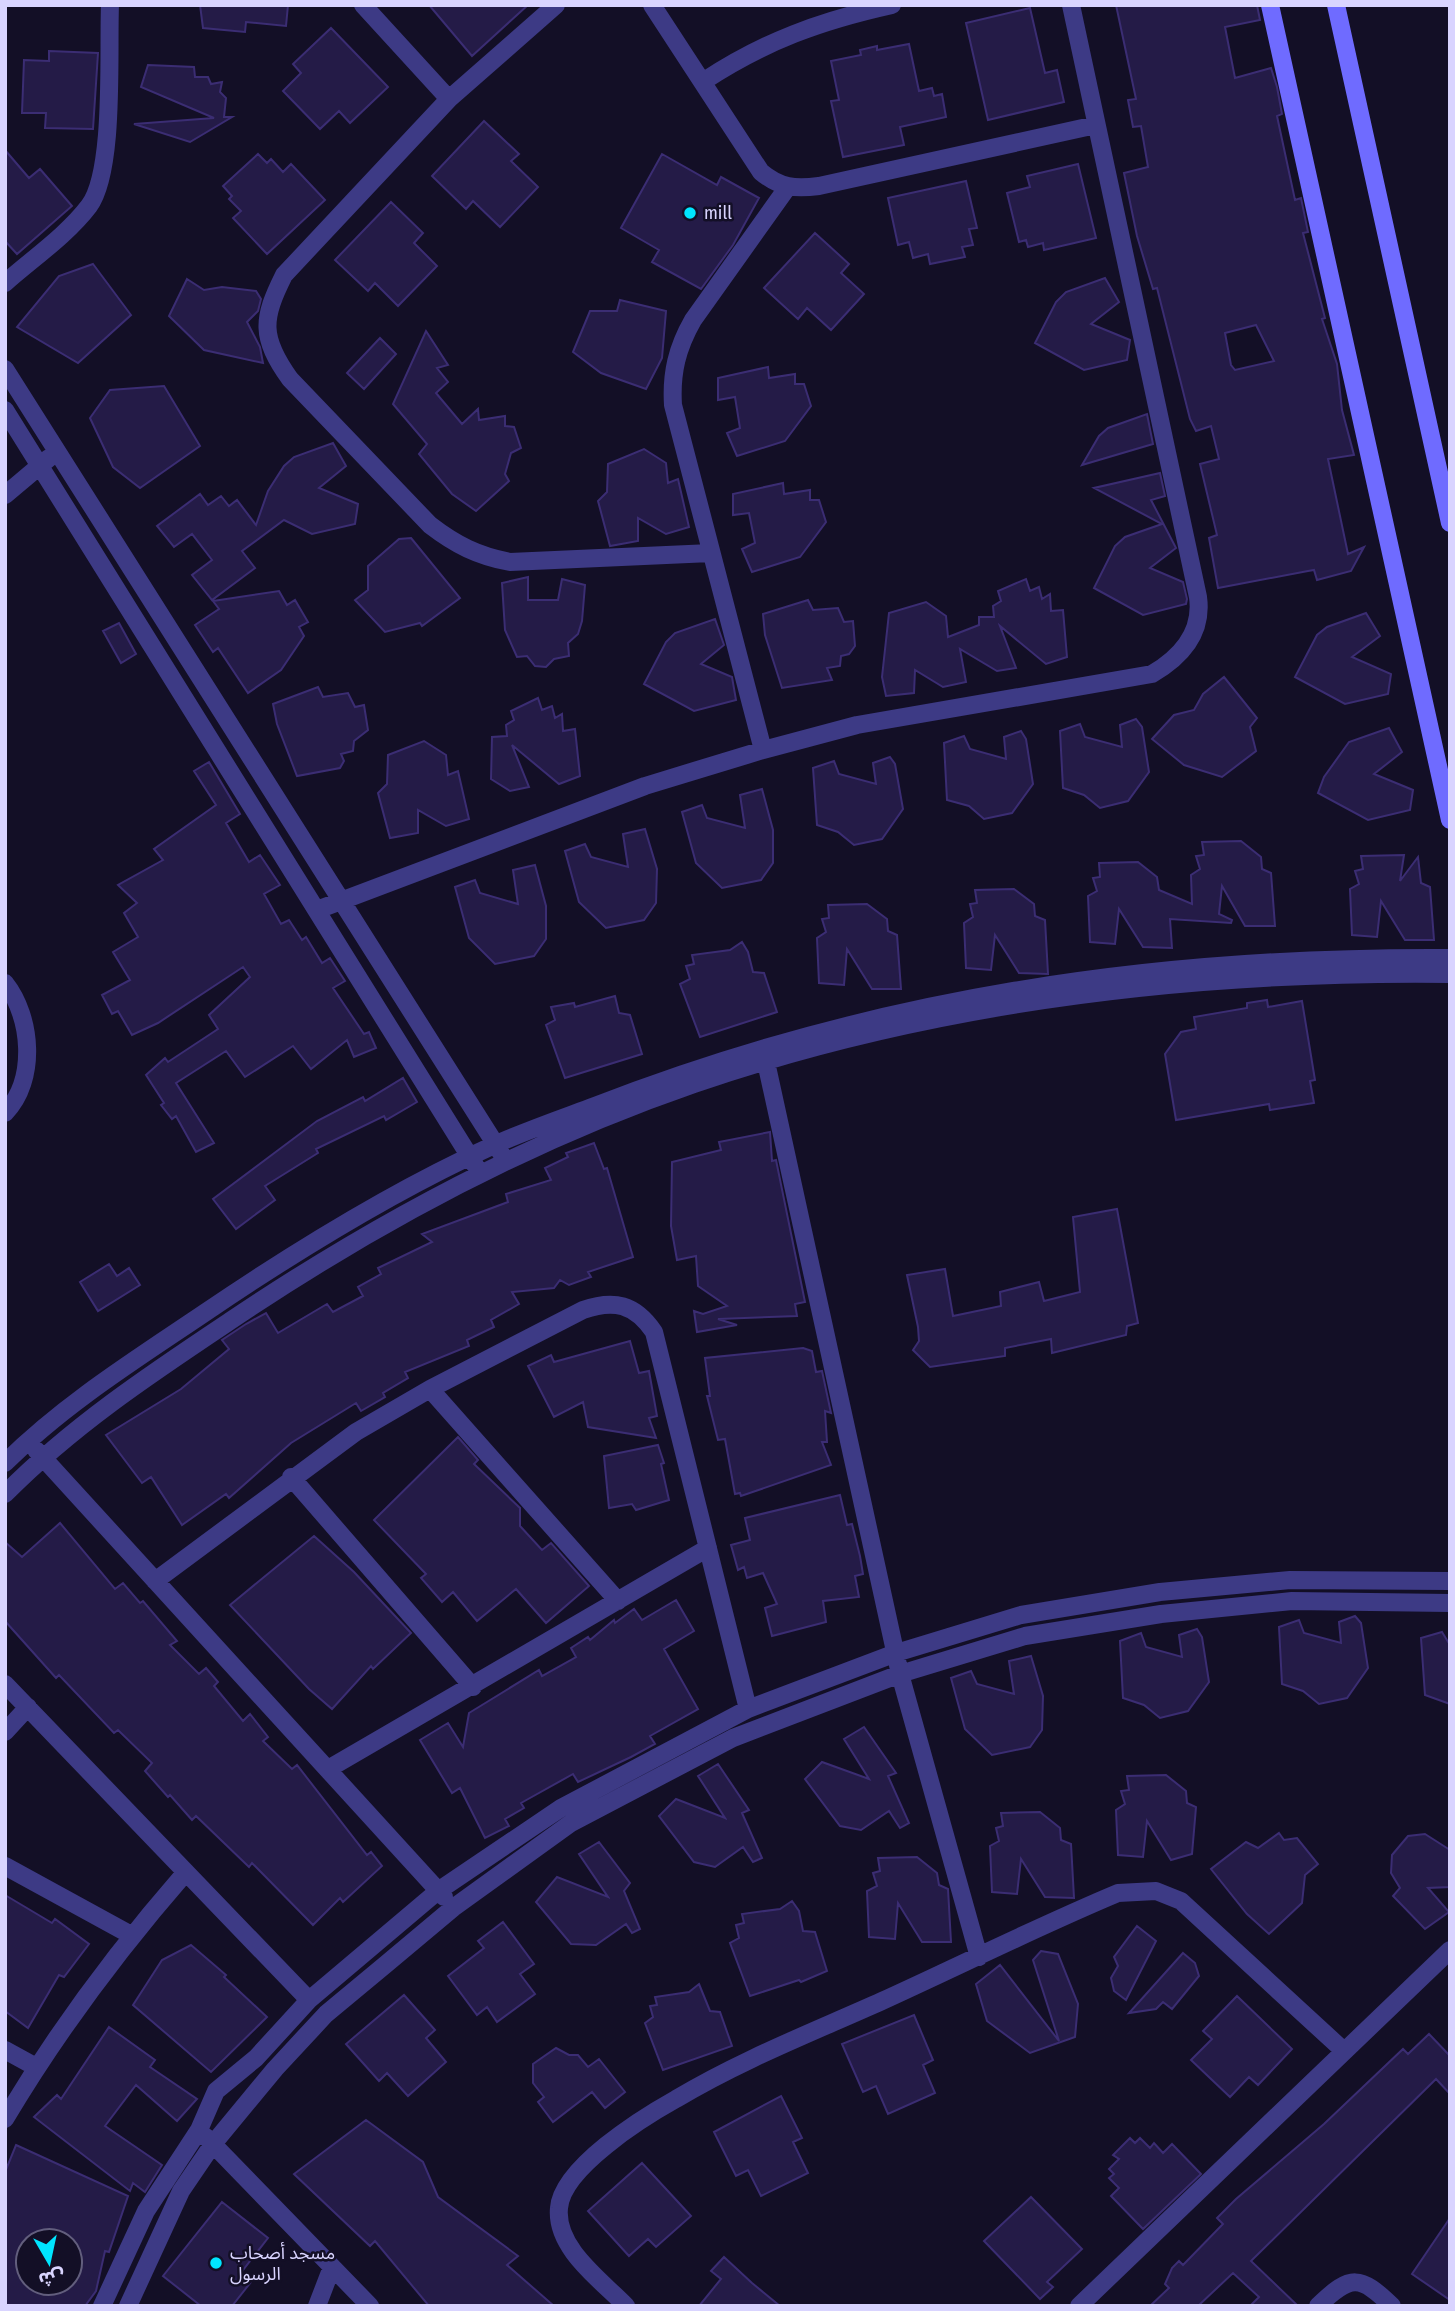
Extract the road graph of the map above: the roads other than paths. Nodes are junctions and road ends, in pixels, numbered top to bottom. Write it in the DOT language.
graph roads {
  1 [pos="110,5"];
  2 [pos="363,5"];
  3 [pos="556,5"];
  4 [pos="652,5"];
  5 [pos="892,5"];
  6 [pos="1071,5"];
  7 [pos="1270,5"];
  8 [pos="1336,5"];
  9 [pos="704,82"];
  10 [pos="449,99"];
  11 [pos="1096,125"];
  12 [pos="787,188"];
  13 [pos="5,283"];
  14 [pos="5,369"];
  15 [pos="5,410"];
  16 [pos="57,452"];
  17 [pos="40,466"];
  18 [pos="5,495"];
  19 [pos="1450,523"];
  20 [pos="711,552"];
  21 [pos="763,750"];
  22 [pos="1450,820"];
  23 [pos="341,901"];
  24 [pos="317,910"];
  25 [pos="1450,958"];
  26 [pos="1450,974"];
  27 [pos="5,983"];
  28 [pos="766,1062"];
  29 [pos="5,1113"];
  30 [pos="495,1144"];
  31 [pos="470,1156"];
  32 [pos="506,1162"];
  33 [pos="481,1174"];
  34 [pos="430,1389"];
  35 [pos="27,1441"];
  36 [pos="42,1457"];
  37 [pos="5,1463"];
  38 [pos="292,1477"];
  39 [pos="5,1494"];
  40 [pos="708,1548"];
  41 [pos="155,1581"];
  42 [pos="1450,1581"];
  43 [pos="618,1601"];
  44 [pos="1450,1603"];
  45 [pos="896,1653"];
  46 [pos="900,1674"];
  47 [pos="5,1684"];
  48 [pos="473,1687"];
  49 [pos="28,1707"];
  50 [pos="748,1709"];
  51 [pos="5,1732"];
  52 [pos="328,1769"];
  53 [pos="5,1866"];
  54 [pos="186,1872"];
  55 [pos="438,1891"];
  56 [pos="453,1908"];
  57 [pos="131,1935"];
  58 [pos="1450,1950"];
  59 [pos="979,1957"];
  60 [pos="309,2000"];
  61 [pos="5,2050"];
  62 [pos="1344,2051"];
  63 [pos="36,2067"];
  64 [pos="5,2119"];
  65 [pos="199,2130"];
  66 [pos="213,2144"];
  67 [pos="332,2267"];
  68 [pos="102,2306"];
  69 [pos="128,2306"];
  70 [pos="317,2306"];
  71 [pos="370,2306"];
  72 [pos="626,2306"];
  73 [pos="1079,2306"];
  74 [pos="1318,2306"];
  75 [pos="1392,2306"];
  1 -- 13 [label="street"];
  2 -- 10 [label="street"];
  3 -- 10 [label="street"];
  4 -- 9 [label="street"];
  5 -- 9 [label="street"];
  6 -- 11 [label="street"];
  7 -- 22 [label="street"];
  8 -- 19 [label="street"];
  9 -- 12 [label="street"];
  10 -- 20 [label="street"];
  11 -- 12 [label="street"];
  11 -- 21 [label="street"];
  12 -- 20 [label="street"];
  14 -- 16 [label="street"];
  15 -- 17 [label="street"];
  16 -- 17 [label="street"];
  16 -- 23 [label="street"];
  17 -- 18 [label="street"];
  17 -- 24 [label="street"];
  20 -- 21 [label="street"];
  21 -- 23 [label="street"];
  23 -- 24 [label="street"];
  23 -- 30 [label="street"];
  24 -- 31 [label="street"];
  25 -- 30 [label="street"];
  26 -- 28 [label="street"];
  27 -- 29 [label="street"];
  28 -- 32 [label="street"];
  28 -- 45 [label="street"];
  30 -- 31 [label="street"];
  30 -- 32 [label="street"];
  31 -- 33 [label="street"];
  31 -- 35 [label="street"];
  32 -- 33 [label="street"];
  33 -- 36 [label="street"];
  34 -- 38 [label="street"];
  34 -- 40 [label="street"];
  34 -- 43 [label="street"];
  35 -- 36 [label="street"];
  35 -- 37 [label="street"];
  36 -- 39 [label="street"];
  36 -- 41 [label="street"];
  38 -- 41 [label="street"];
  38 -- 48 [label="street"];
  40 -- 43 [label="street"];
  40 -- 50 [label="street"];
  41 -- 52 [label="street"];
  42 -- 45 [label="street"];
  43 -- 48 [label="street"];
  44 -- 46 [label="street"];
  45 -- 46 [label="street"];
  45 -- 50 [label="street"];
  46 -- 56 [label="street"];
  46 -- 59 [label="street"];
  47 -- 49 [label="street"];
  48 -- 52 [label="street"];
  49 -- 51 [label="street"];
  49 -- 54 [label="street"];
  50 -- 55 [label="street"];
  52 -- 55 [label="street"];
  53 -- 57 [label="street"];
  54 -- 57 [label="street"];
  54 -- 60 [label="street"];
  55 -- 56 [label="street"];
  55 -- 60 [label="street"];
  56 -- 66 [label="street"];
  57 -- 63 [label="street"];
  58 -- 62 [label="street"];
  59 -- 62 [label="street"];
  59 -- 72 [label="street"];
  60 -- 65 [label="street"];
  61 -- 63 [label="street"];
  62 -- 73 [label="street"];
  63 -- 64 [label="street"];
  65 -- 66 [label="street"];
  65 -- 68 [label="street"];
  66 -- 67 [label="street"];
  66 -- 69 [label="street"];
  67 -- 70 [label="street"];
  67 -- 71 [label="street"];
  74 -- 75 [label="street"];
}
